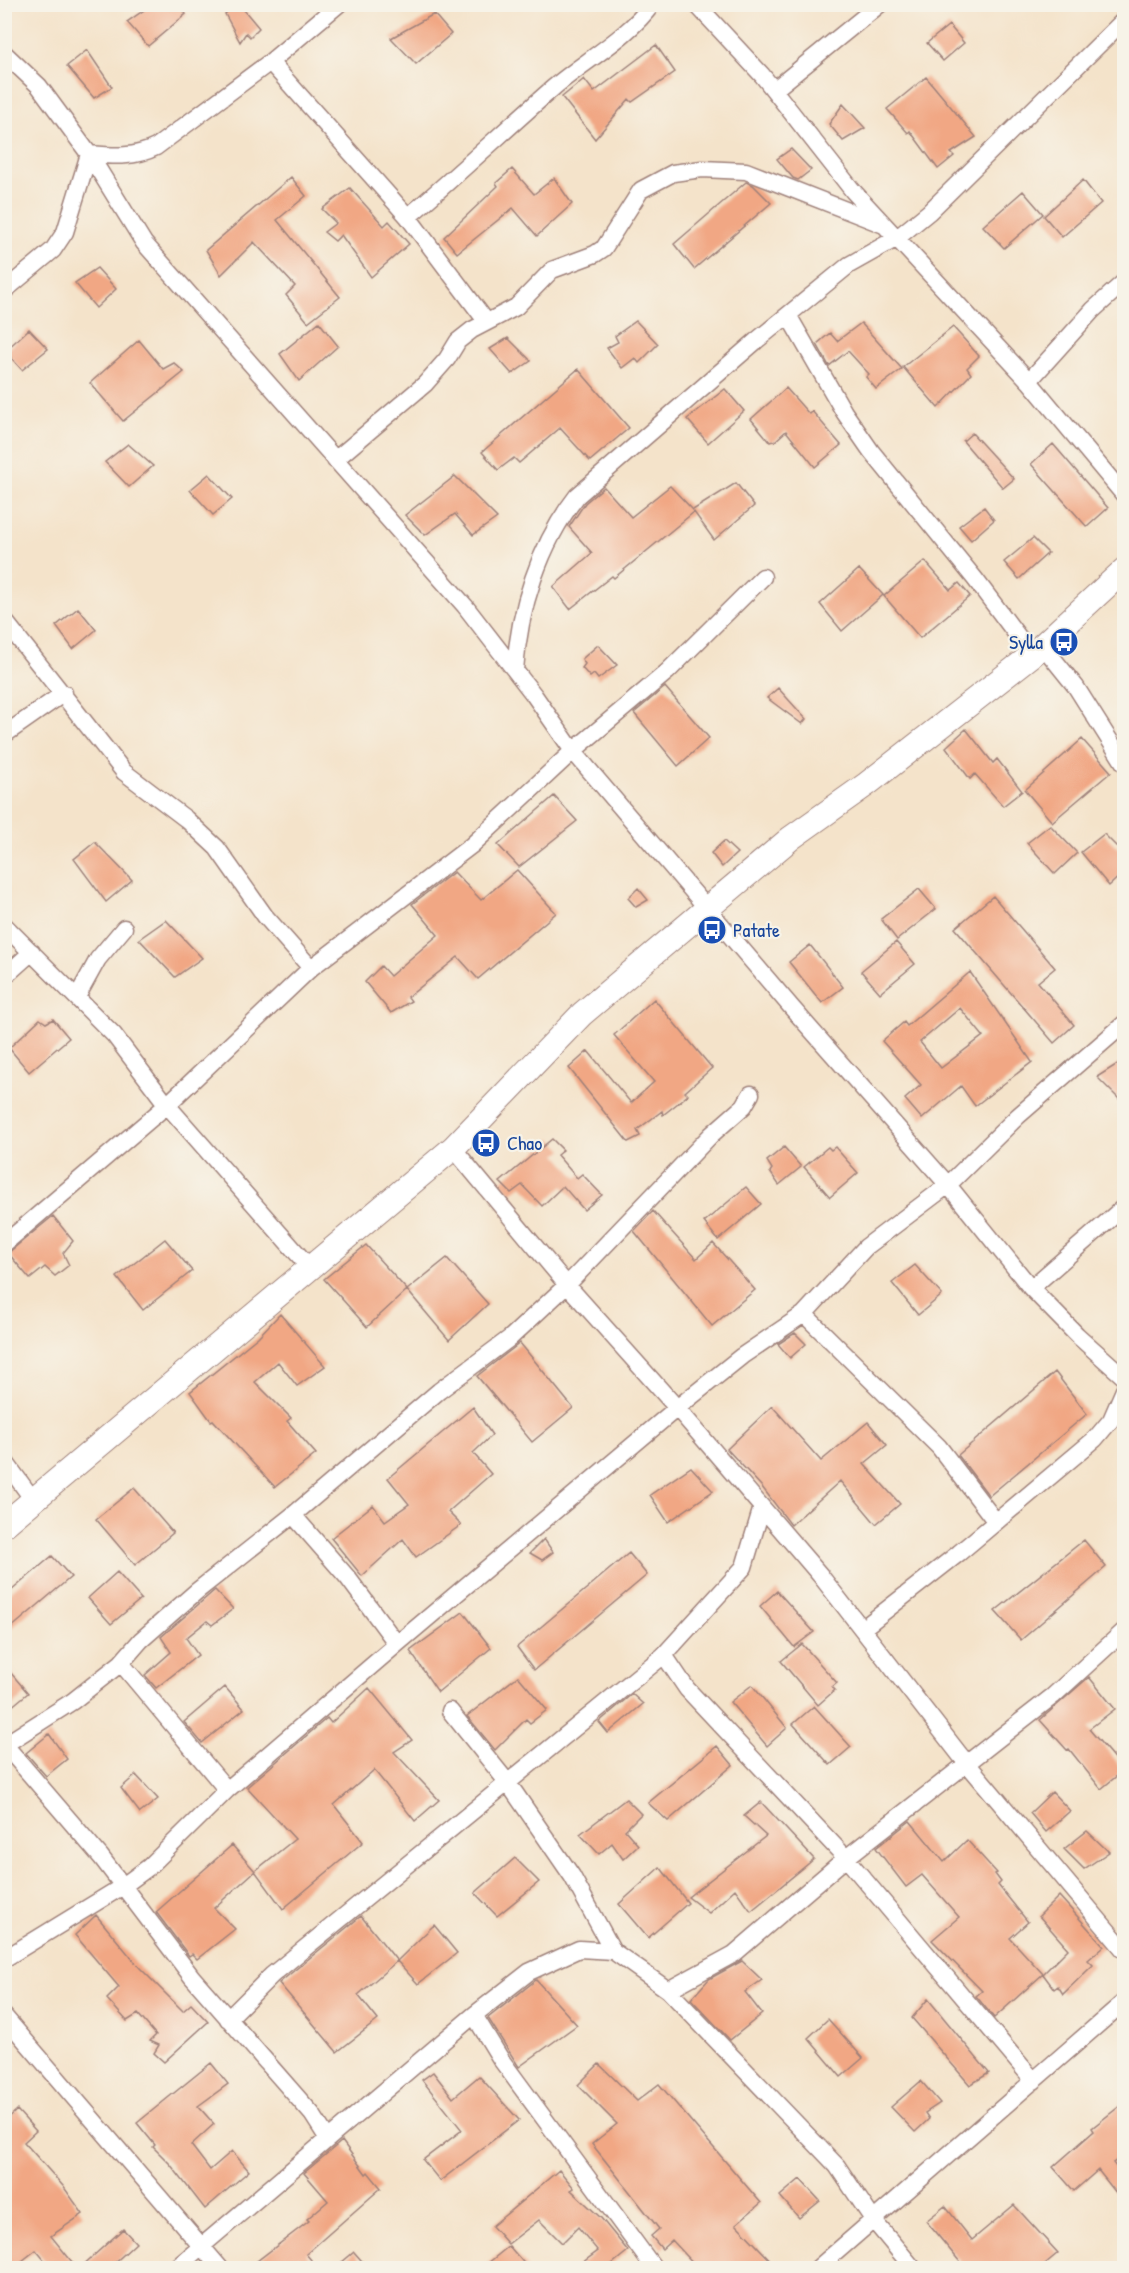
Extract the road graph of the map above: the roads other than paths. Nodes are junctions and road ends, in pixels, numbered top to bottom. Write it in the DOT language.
graph roads {
  1 [pos="339,4"];
  2 [pos="652,4"];
  3 [pos="696,4"];
  4 [pos="880,4"];
  5 [pos="1125,20"];
  6 [pos="4,53"];
  7 [pos="270,62"];
  8 [pos="774,90"];
  9 [pos="89,154"];
  10 [pos="408,217"];
  11 [pos="884,225"];
  12 [pos="897,238"];
  13 [pos="1125,282"];
  14 [pos="4,291"];
  15 [pos="788,315"];
  16 [pos="486,321"];
  17 [pos="1029,381"];
  18 [pos="335,460"];
  19 [pos="1125,495"];
  20 [pos="1125,570"];
  21 [pos="763,577"];
  22 [pos="4,620"];
  23 [pos="1037,651"];
  24 [pos="515,670"];
  25 [pos="64,693"];
  26 [pos="4,735"];
  27 [pos="573,751"];
  28 [pos="1125,763"];
  29 [pos="708,908"];
  30 [pos="4,925"];
  31 [pos="124,928"];
  32 [pos="32,952"];
  33 [pos="311,968"];
  34 [pos="4,977"];
  35 [pos="77,997"];
  36 [pos="1125,1024"];
  37 [pos="751,1094"];
  38 [pos="167,1105"];
  39 [pos="453,1148"];
  40 [pos="948,1185"];
  41 [pos="1125,1207"];
  42 [pos="4,1244"];
  43 [pos="310,1268"];
  44 [pos="567,1285"];
  45 [pos="1030,1288"];
  46 [pos="804,1314"];
  47 [pos="1125,1377"];
  48 [pos="1125,1390"];
  49 [pos="677,1408"];
  50 [pos="4,1460"];
  51 [pos="34,1501"];
  52 [pos="762,1507"];
  53 [pos="293,1515"];
  54 [pos="996,1522"];
  55 [pos="4,1525"];
  56 [pos="862,1629"];
  57 [pos="1125,1631"];
  58 [pos="397,1644"];
  59 [pos="664,1655"];
  60 [pos="121,1663"];
  61 [pos="450,1711"];
  62 [pos="4,1743"];
  63 [pos="967,1762"];
  64 [pos="508,1783"];
  65 [pos="227,1790"];
  66 [pos="846,1858"];
  67 [pos="123,1886"];
  68 [pos="1125,1950"];
  69 [pos="614,1951"];
  70 [pos="4,1959"];
  71 [pos="669,1990"];
  72 [pos="1125,2002"];
  73 [pos="474,2015"];
  74 [pos="4,2016"];
  75 [pos="228,2019"];
  76 [pos="1034,2081"];
  77 [pos="328,2139"];
  78 [pos="874,2221"];
  79 [pos="203,2247"];
  80 [pos="176,2268"];
  81 [pos="220,2268"];
  82 [pos="654,2268"];
  83 [pos="818,2268"];
  84 [pos="913,2268"];
  1 -- 7 [label="street"];
  2 -- 10 [label="street"];
  3 -- 8 [label="street"];
  4 -- 8 [label="street"];
  5 -- 12 [label="street"];
  6 -- 9 [label="street"];
  7 -- 9 [label="street"];
  7 -- 10 [label="street"];
  8 -- 11 [label="street"];
  9 -- 14 [label="street"];
  9 -- 18 [label="street"];
  10 -- 16 [label="street"];
  11 -- 12 [label="street"];
  11 -- 16 [label="street"];
  12 -- 15 [label="street"];
  12 -- 17 [label="street"];
  13 -- 17 [label="street"];
  15 -- 23 [label="street"];
  15 -- 24 [label="street"];
  16 -- 18 [label="street"];
  17 -- 19 [label="street"];
  18 -- 24 [label="street"];
  20 -- 23 [label="street"];
  21 -- 27 [label="street"];
  22 -- 25 [label="street"];
  23 -- 28 [label="street"];
  23 -- 29 [label="street"];
  24 -- 27 [label="street"];
  25 -- 26 [label="street"];
  25 -- 33 [label="street"];
  27 -- 29 [label="street"];
  27 -- 33 [label="street"];
  29 -- 39 [label="street"];
  29 -- 40 [label="street"];
  30 -- 32 [label="street"];
  31 -- 35 [label="street"];
  32 -- 34 [label="street"];
  32 -- 35 [label="street"];
  33 -- 38 [label="street"];
  35 -- 38 [label="street"];
  36 -- 40 [label="street"];
  37 -- 44 [label="street"];
  38 -- 42 [label="street"];
  38 -- 43 [label="street"];
  39 -- 43 [label="street"];
  39 -- 44 [label="street"];
  40 -- 45 [label="street"];
  40 -- 46 [label="street"];
  41 -- 45 [label="street"];
  43 -- 51 [label="street"];
  44 -- 49 [label="street"];
  44 -- 53 [label="street"];
  45 -- 47 [label="street"];
  46 -- 49 [label="street"];
  46 -- 54 [label="street"];
  48 -- 54 [label="street"];
  49 -- 52 [label="street"];
  49 -- 58 [label="street"];
  50 -- 51 [label="street"];
  51 -- 55 [label="street"];
  52 -- 56 [label="street"];
  52 -- 59 [label="street"];
  53 -- 58 [label="street"];
  53 -- 60 [label="street"];
  54 -- 56 [label="street"];
  56 -- 63 [label="street"];
  57 -- 63 [label="street"];
  58 -- 65 [label="street"];
  59 -- 64 [label="street"];
  59 -- 66 [label="street"];
  60 -- 62 [label="street"];
  60 -- 65 [label="street"];
  61 -- 64 [label="street"];
  62 -- 67 [label="street"];
  63 -- 66 [label="street"];
  63 -- 68 [label="street"];
  64 -- 69 [label="street"];
  64 -- 75 [label="street"];
  65 -- 67 [label="street"];
  66 -- 71 [label="street"];
  66 -- 76 [label="street"];
  67 -- 70 [label="street"];
  67 -- 75 [label="street"];
  69 -- 71 [label="street"];
  69 -- 73 [label="street"];
  71 -- 78 [label="street"];
  72 -- 76 [label="street"];
  73 -- 77 [label="street"];
  73 -- 82 [label="street"];
  74 -- 79 [label="street"];
  75 -- 77 [label="street"];
  76 -- 78 [label="street"];
  77 -- 79 [label="street"];
  78 -- 83 [label="street"];
  78 -- 84 [label="street"];
  79 -- 80 [label="street"];
  79 -- 81 [label="street"];
}
